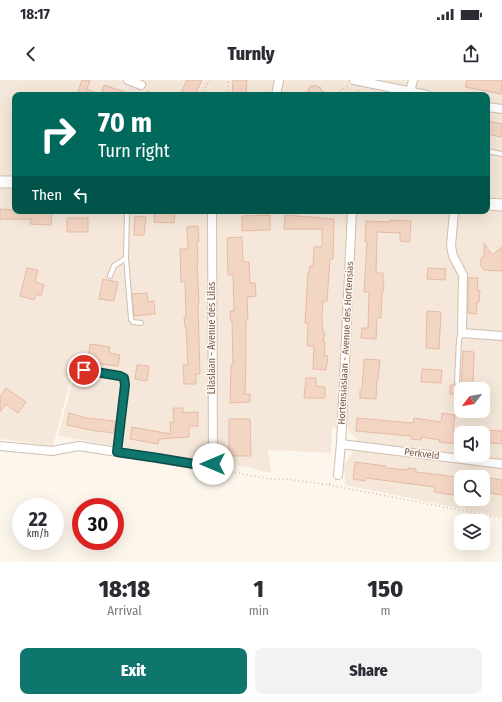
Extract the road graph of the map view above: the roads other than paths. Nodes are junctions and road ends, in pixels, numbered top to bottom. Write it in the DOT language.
graph roads {
  1 [pos="128,80"];
  2 [pos="279,80"];
  3 [pos="356,80"];
  4 [pos="413,80"];
  5 [pos="141,85"];
  6 [pos="277,92"];
  7 [pos="410,92"];
  8 [pos="490,107"];
  9 [pos="502,109"];
  10 [pos="490,152"];
  11 [pos="502,154"];
  12 [pos="0,182"];
  13 [pos="12,182"];
  14 [pos="490,204"];
  15 [pos="502,205"];
  16 [pos="127,214"];
  17 [pos="212,214"];
  18 [pos="352,214"];
  19 [pos="454,214"];
  20 [pos="126,258"];
  21 [pos="110,276"];
  22 [pos="141,323"];
  23 [pos="462,333"];
  24 [pos="502,336"];
  25 [pos="84,370"];
  26 [pos="457,382"];
  27 [pos="341,444"];
  28 [pos="0,446"];
  29 [pos="117,452"];
  30 [pos="502,464"];
  31 [pos="338,475"];
  1 -- 5 [label="street"];
  2 -- 6 [label="street"];
  3 -- 7 [label="street"];
  4 -- 7 [label="street"];
  8 -- 9 [label="street"];
  10 -- 11 [label="lane"];
  12 -- 13 [label="main road"];
  14 -- 15 [label="main road"];
  16 -- 20 [label="lane"];
  17 -- 29 [label="street, Lilaslaan - Avenue des Lilas"];
  18 -- 27 [label="street, Hortensiaslaan - Avenue des Hortensias"];
  19 -- 23 [label="street"];
  20 -- 21 [label="lane"];
  20 -- 22 [label="lane"];
  23 -- 24 [label="street"];
  23 -- 26 [label="lane"];
  25 -- 29 [label="lane"];
  27 -- 30 [label="street, Perkveld"];
  27 -- 31 [label="street, Hortensiaslaan - Avenue des Hortensias"];
  28 -- 29 [label="street"];
}
